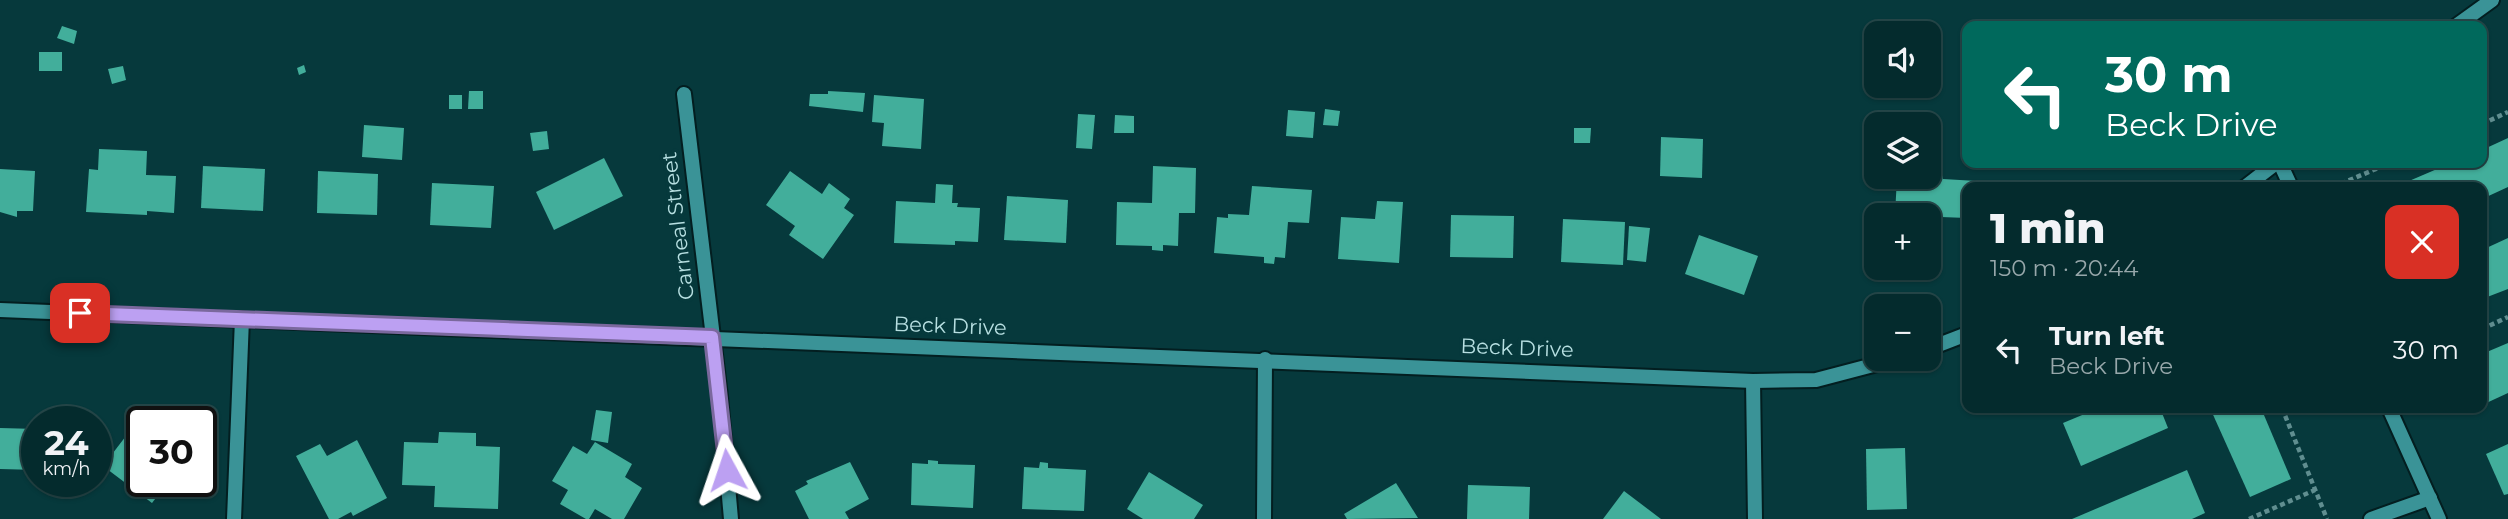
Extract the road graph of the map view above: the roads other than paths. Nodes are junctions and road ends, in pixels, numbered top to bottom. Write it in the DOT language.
graph roads {
  1 [pos="2492,0"];
  2 [pos="2463,21"];
  3 [pos="684,94"];
  4 [pos="2271,168"];
  5 [pos="2252,182"];
  6 [pos="0,310"];
  7 [pos="242,319"];
  8 [pos="1962,336"];
  9 [pos="712,337"];
  10 [pos="1941,344"];
  11 [pos="1265,359"];
  12 [pos="1864,367"];
  13 [pos="1753,381"];
  14 [pos="2391,413"];
  15 [pos="2430,498"];
  16 [pos="234,519"];
  17 [pos="731,519"];
  18 [pos="1264,519"];
  19 [pos="1755,519"];
  20 [pos="2371,519"];
  21 [pos="2439,519"];
  1 -- 2 [label="street"];
  3 -- 9 [label="street, Carneal Street"];
  4 -- 5 [label="street"];
  6 -- 7 [label="street, Beck Drive"];
  7 -- 9 [label="street, Beck Drive"];
  7 -- 16 [label="street"];
  8 -- 10 [label="street"];
  9 -- 11 [label="street, Beck Drive"];
  9 -- 17 [label="street, Carneal Street"];
  11 -- 13 [label="street, Beck Drive"];
  11 -- 18 [label="street"];
  12 -- 13 [label="street, Beck Drive"];
  13 -- 19 [label="street"];
  14 -- 15 [label="street"];
  15 -- 20 [label="street"];
  15 -- 21 [label="street"];
}
